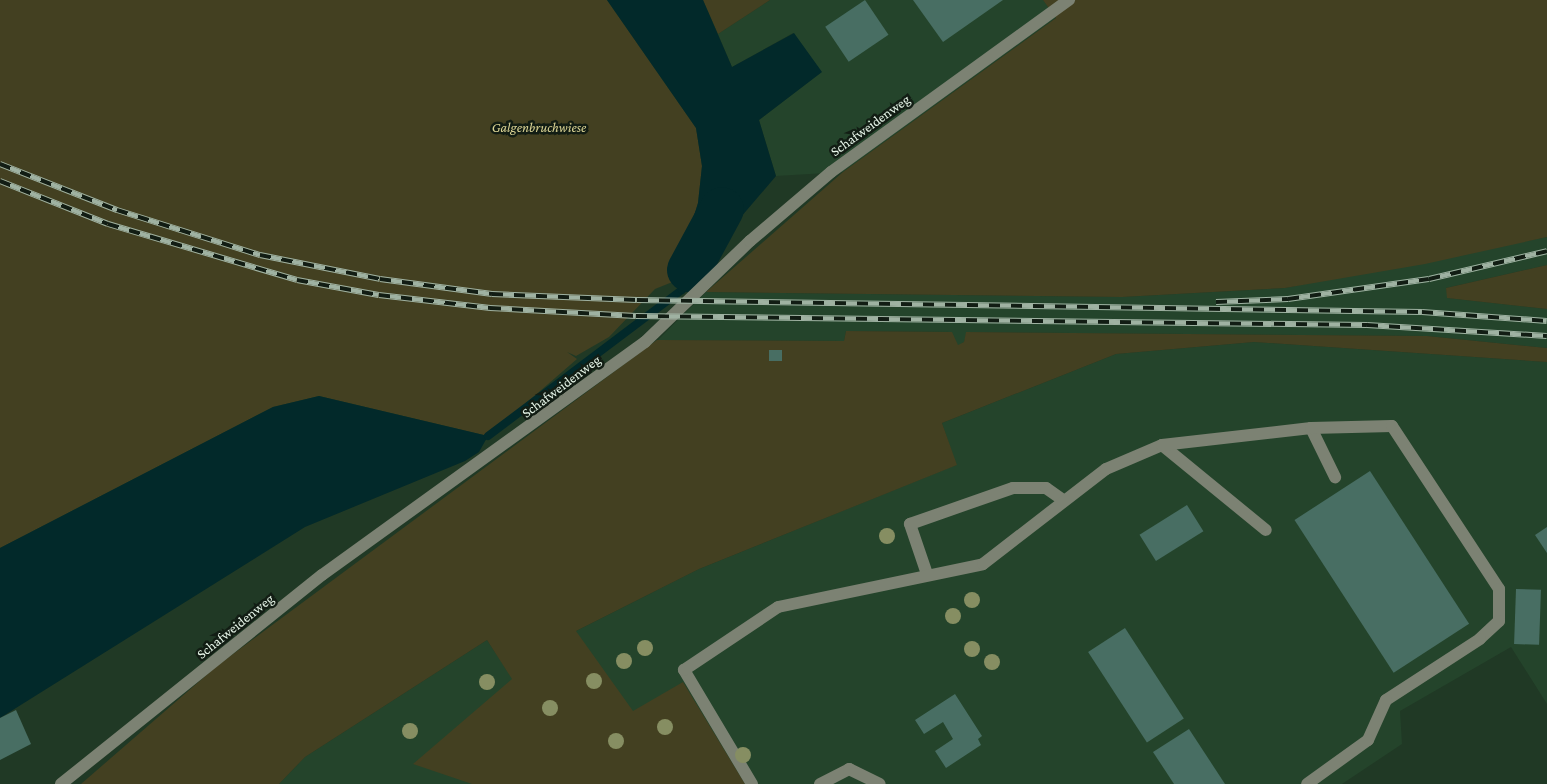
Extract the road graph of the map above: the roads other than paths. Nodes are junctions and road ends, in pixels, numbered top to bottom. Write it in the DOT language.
graph roads {
  1 [pos="1069,0"];
  2 [pos="1311,428"];
  3 [pos="1162,444"];
  4 [pos="1335,477"];
  5 [pos="1063,500"];
  6 [pos="1266,530"];
  7 [pos="927,574"];
  8 [pos="61,784"];
  9 [pos="752,784"];
  10 [pos="820,784"];
  11 [pos="880,784"];
  12 [pos="1307,784"];
  1 -- 8 [label="lane, Schafweidenweg"];
  2 -- 3 [label="lane"];
  2 -- 4 [label="lane"];
  2 -- 12 [label="lane"];
  3 -- 5 [label="lane"];
  3 -- 6 [label="lane"];
  5 -- 7 [label="lane"];
  5 -- 7 [label="lane"];
  7 -- 9 [label="lane"];
  10 -- 11 [label="lane"];
}
